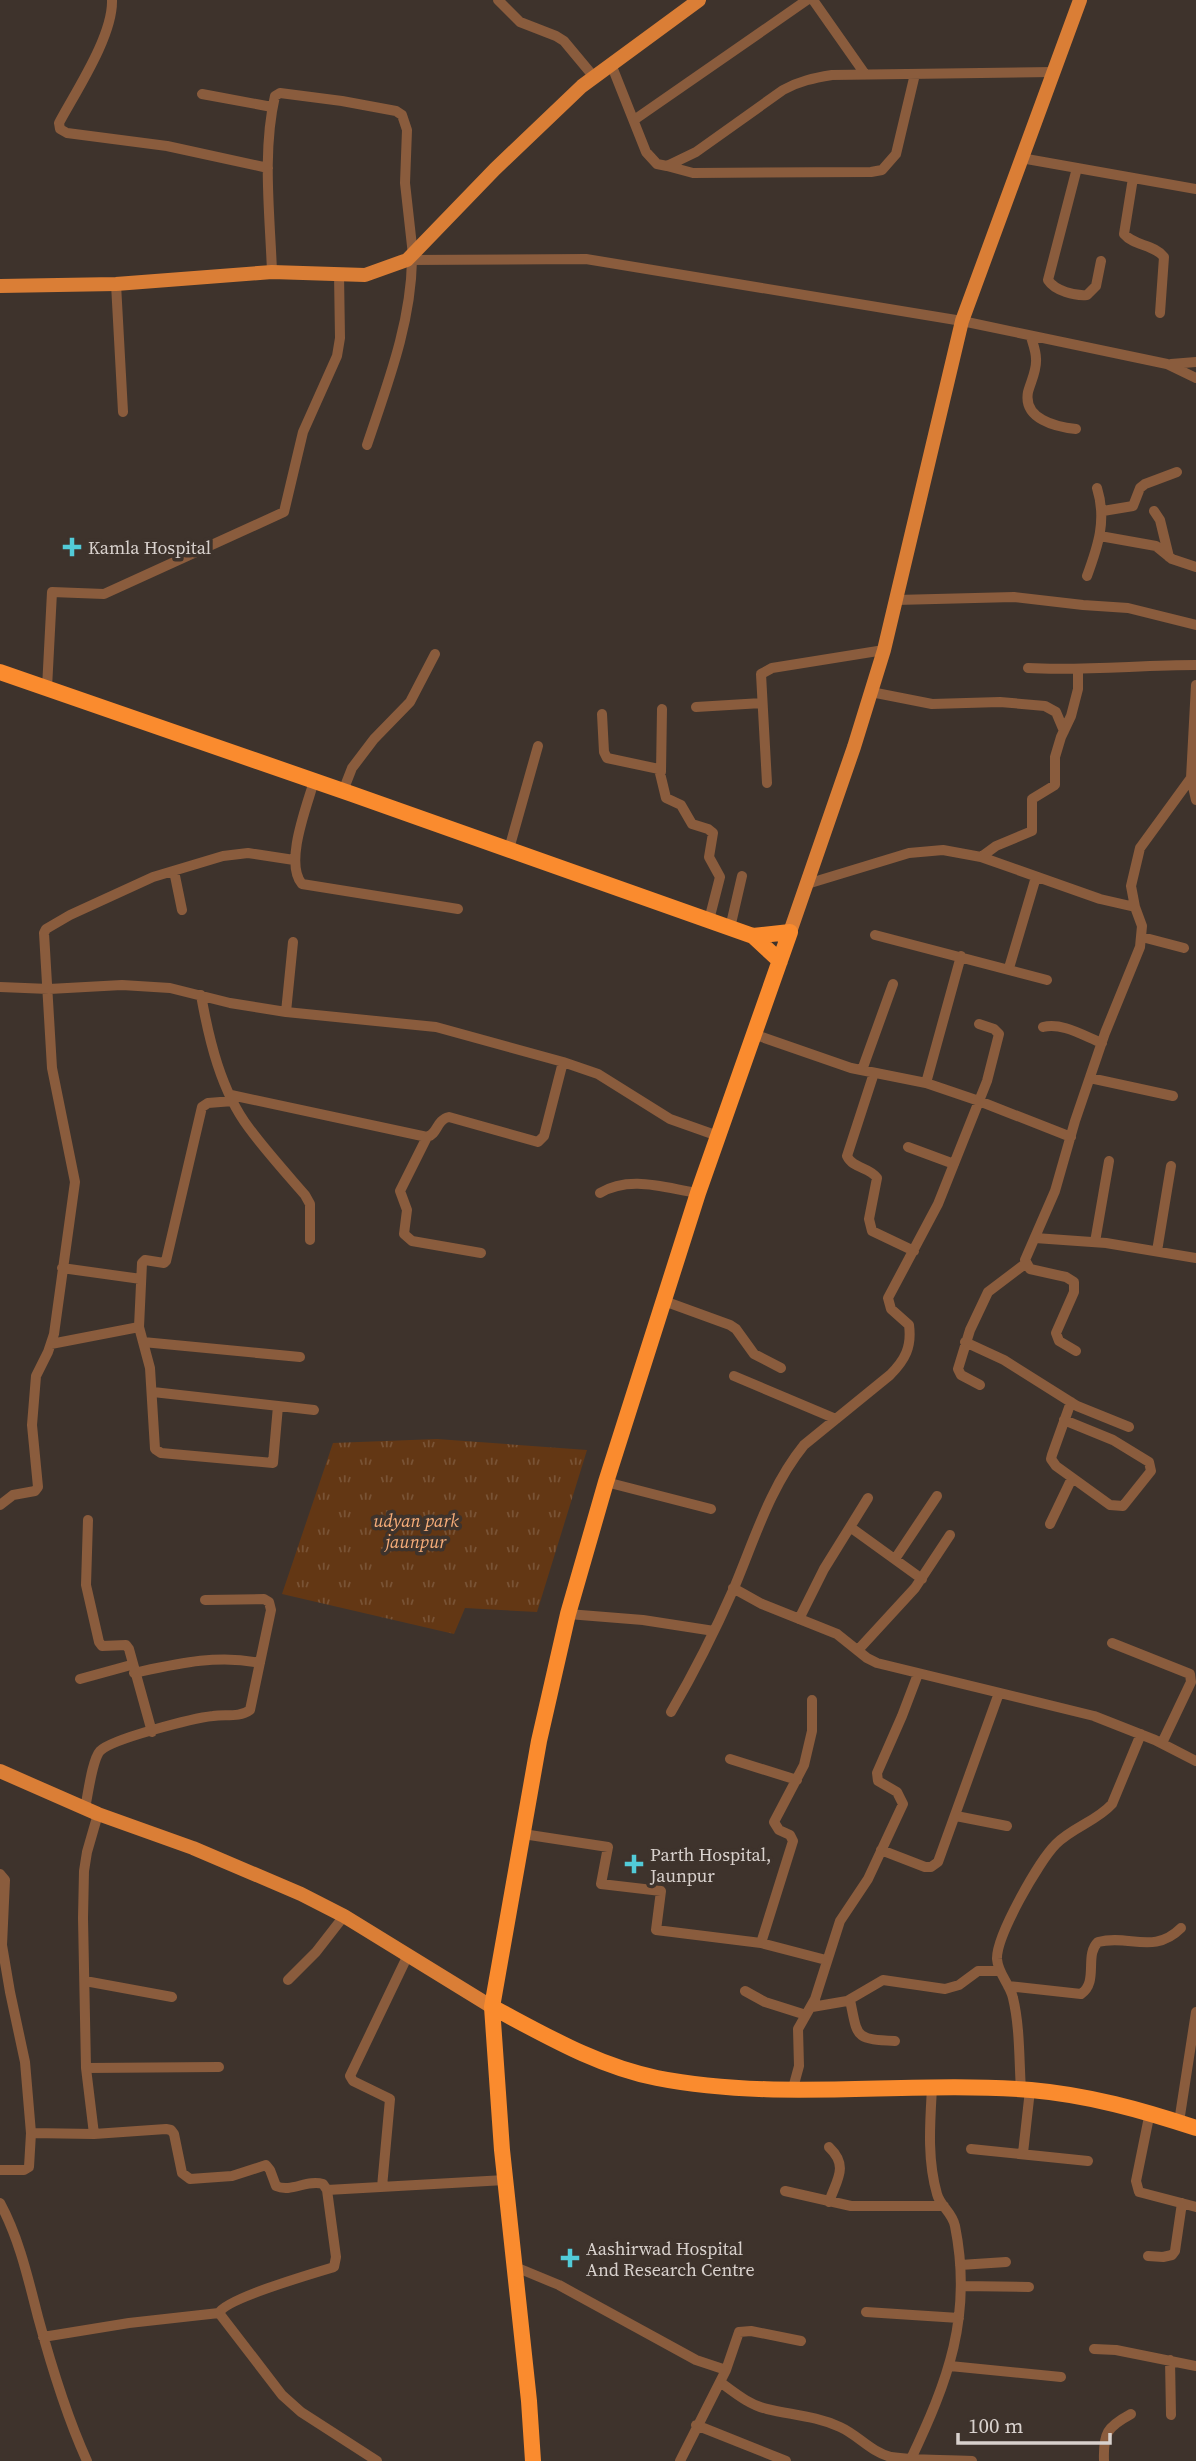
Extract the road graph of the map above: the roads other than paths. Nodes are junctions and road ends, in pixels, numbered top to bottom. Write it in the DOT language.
graph roads {
  1 [pos="112,0"];
  2 [pos="498,0"];
  3 [pos="699,0"];
  4 [pos="807,0"];
  5 [pos="813,0"];
  6 [pos="1080,0"];
  7 [pos="611,64"];
  8 [pos="1053,72"];
  9 [pos="865,74"];
  10 [pos="915,74"];
  11 [pos="594,77"];
  12 [pos="202,94"];
  13 [pos="272,107"];
  14 [pos="634,120"];
  15 [pos="1021,158"];
  16 [pos="667,166"];
  17 [pos="268,168"];
  18 [pos="1077,168"];
  19 [pos="1133,178"];
  20 [pos="1196,189"];
  21 [pos="411,258"];
  22 [pos="1101,261"];
  23 [pos="272,272"];
  24 [pos="339,274"];
  25 [pos="116,284"];
  26 [pos="0,286"];
  27 [pos="1160,313"];
  28 [pos="962,321"];
  29 [pos="1031,337"];
  30 [pos="1196,362"];
  31 [pos="1167,364"];
  32 [pos="1196,379"];
  33 [pos="123,412"];
  34 [pos="1076,429"];
  35 [pos="367,445"];
  36 [pos="1177,472"];
  37 [pos="1097,488"];
  38 [pos="1102,511"];
  39 [pos="1154,512"];
  40 [pos="1100,536"];
  41 [pos="1169,557"];
  42 [pos="1196,567"];
  43 [pos="1087,576"];
  44 [pos="896,600"];
  45 [pos="1196,625"];
  46 [pos="884,650"];
  47 [pos="435,654"];
  48 [pos="1196,664"];
  49 [pos="1028,668"];
  50 [pos="1078,670"];
  51 [pos="0,672"];
  52 [pos="1196,685"];
  53 [pos="47,688"];
  54 [pos="871,692"];
  55 [pos="762,702"];
  56 [pos="696,707"];
  57 [pos="662,709"];
  58 [pos="602,714"];
  59 [pos="1065,731"];
  60 [pos="1195,739"];
  61 [pos="538,746"];
  62 [pos="661,772"];
  63 [pos="1191,778"];
  64 [pos="314,781"];
  65 [pos="767,783"];
  66 [pos="343,791"];
  67 [pos="1196,800"];
  68 [pos="509,849"];
  69 [pos="981,857"];
  70 [pos="293,860"];
  71 [pos="174,871"];
  72 [pos="742,876"];
  73 [pos="1036,877"];
  74 [pos="807,884"];
  75 [pos="1135,907"];
  76 [pos="457,909"];
  77 [pos="182,910"];
  78 [pos="709,920"];
  79 [pos="730,928"];
  80 [pos="790,932"];
  81 [pos="875,935"];
  82 [pos="753,936"];
  83 [pos="1142,937"];
  84 [pos="293,942"];
  85 [pos="1184,948"];
  86 [pos="961,956"];
  87 [pos="780,961"];
  88 [pos="1009,968"];
  89 [pos="1047,980"];
  90 [pos="893,984"];
  91 [pos="0,986"];
  92 [pos="49,989"];
  93 [pos="201,995"];
  94 [pos="286,1012"];
  95 [pos="979,1024"];
  96 [pos="1042,1027"];
  97 [pos="754,1034"];
  98 [pos="1102,1043"];
  99 [pos="563,1062"];
  100 [pos="862,1070"];
  101 [pos="874,1073"];
  102 [pos="1090,1078"];
  103 [pos="926,1083"];
  104 [pos="1173,1096"];
  105 [pos="232,1098"];
  106 [pos="979,1101"];
  107 [pos="719,1136"];
  108 [pos="426,1137"];
  109 [pos="1070,1137"];
  110 [pos="908,1147"];
  111 [pos="1109,1161"];
  112 [pos="954,1164"];
  113 [pos="1171,1166"];
  114 [pos="600,1193"];
  115 [pos="698,1193"];
  116 [pos="1035,1238"];
  117 [pos="310,1240"];
  118 [pos="1095,1242"];
  119 [pos="914,1251"];
  120 [pos="1157,1251"];
  121 [pos="481,1253"];
  122 [pos="1196,1258"];
  123 [pos="1025,1264"];
  124 [pos="62,1268"];
  125 [pos="141,1279"];
  126 [pos="664,1301"];
  127 [pos="139,1327"];
  128 [pos="143,1342"];
  129 [pos="965,1342"];
  130 [pos="51,1344"];
  131 [pos="1076,1351"];
  132 [pos="300,1357"];
  133 [pos="781,1367"];
  134 [pos="734,1376"];
  135 [pos="980,1385"];
  136 [pos="153,1392"];
  137 [pos="1071,1402"];
  138 [pos="278,1406"];
  139 [pos="314,1410"];
  140 [pos="836,1419"];
  141 [pos="1064,1420"];
  142 [pos="1129,1427"];
  143 [pos="1072,1478"];
  144 [pos="606,1482"];
  145 [pos="937,1496"];
  146 [pos="868,1498"];
  147 [pos="0,1505"];
  148 [pos="710,1509"];
  149 [pos="88,1520"];
  150 [pos="1050,1524"];
  151 [pos="850,1527"];
  152 [pos="950,1535"];
  153 [pos="895,1559"];
  154 [pos="922,1578"];
  155 [pos="733,1588"];
  156 [pos="205,1600"];
  157 [pos="568,1614"];
  158 [pos="799,1619"];
  159 [pos="714,1631"];
  160 [pos="1112,1643"];
  161 [pos="858,1650"];
  162 [pos="260,1662"];
  163 [pos="133,1669"];
  164 [pos="918,1674"];
  165 [pos="80,1679"];
  166 [pos="999,1693"];
  167 [pos="812,1700"];
  168 [pos="671,1712"];
  169 [pos="152,1732"];
  170 [pos="1141,1734"];
  171 [pos="1162,1743"];
  172 [pos="730,1759"];
  173 [pos="1196,1761"];
  174 [pos="0,1771"];
  175 [pos="797,1780"];
  176 [pos="92,1811"];
  177 [pos="956,1816"];
  178 [pos="1007,1826"];
  179 [pos="523,1834"];
  180 [pos="881,1850"];
  181 [pos="0,1874"];
  182 [pos="344,1916"];
  183 [pos="1181,1928"];
  184 [pos="761,1943"];
  185 [pos="408,1955"];
  186 [pos="826,1961"];
  187 [pos="1000,1971"];
  188 [pos="288,1980"];
  189 [pos="85,1981"];
  190 [pos="1008,1986"];
  191 [pos="745,1991"];
  192 [pos="172,1997"];
  193 [pos="850,2000"];
  194 [pos="492,2007"];
  195 [pos="809,2011"];
  196 [pos="1196,2012"];
  197 [pos="895,2041"];
  198 [pos="219,2067"];
  199 [pos="86,2068"];
  200 [pos="793,2088"];
  201 [pos="932,2088"];
  202 [pos="1025,2090"];
  203 [pos="1150,2112"];
  204 [pos="1179,2122"];
  205 [pos="1196,2128"];
  206 [pos="31,2133"];
  207 [pos="93,2134"];
  208 [pos="829,2147"];
  209 [pos="971,2149"];
  210 [pos="1023,2153"];
  211 [pos="1088,2161"];
  212 [pos="0,2170"];
  213 [pos="505,2180"];
  214 [pos="382,2187"];
  215 [pos="327,2190"];
  216 [pos="785,2191"];
  217 [pos="829,2202"];
  218 [pos="0,2203"];
  219 [pos="1182,2203"];
  220 [pos="944,2206"];
  221 [pos="1196,2207"];
  222 [pos="1148,2256"];
  223 [pos="1006,2262"];
  224 [pos="960,2264"];
  225 [pos="513,2266"];
  226 [pos="961,2286"];
  227 [pos="1029,2287"];
  228 [pos="866,2312"];
  229 [pos="219,2313"];
  230 [pos="959,2318"];
  231 [pos="43,2336"];
  232 [pos="801,2341"];
  233 [pos="1094,2349"];
  234 [pos="1170,2360"];
  235 [pos="1196,2366"];
  236 [pos="950,2367"];
  237 [pos="726,2370"];
  238 [pos="1061,2377"];
  239 [pos="720,2382"];
  240 [pos="1131,2414"];
  241 [pos="1171,2415"];
  242 [pos="696,2426"];
  243 [pos="911,2460"];
  244 [pos="87,2461"];
  245 [pos="377,2461"];
  246 [pos="533,2461"];
  247 [pos="680,2461"];
  248 [pos="786,2461"];
  249 [pos="972,2461"];
  250 [pos="1104,2461"];
  1 -- 17 [label="street"];
  2 -- 11 [label="street"];
  3 -- 7 [label="main road"];
  4 -- 14 [label="street"];
  5 -- 9 [label="street"];
  6 -- 8 [label="main road"];
  7 -- 11 [label="main road"];
  7 -- 14 [label="street"];
  8 -- 10 [label="street"];
  8 -- 15 [label="main road"];
  9 -- 10 [label="street"];
  9 -- 16 [label="street"];
  10 -- 16 [label="street"];
  11 -- 21 [label="main road"];
  12 -- 13 [label="street"];
  13 -- 17 [label="street"];
  13 -- 21 [label="street"];
  14 -- 16 [label="street"];
  15 -- 18 [label="street"];
  15 -- 28 [label="main road"];
  17 -- 23 [label="street"];
  18 -- 19 [label="street"];
  18 -- 22 [label="street"];
  19 -- 20 [label="street"];
  19 -- 27 [label="street"];
  21 -- 24 [label="main road"];
  21 -- 28 [label="street"];
  21 -- 35 [label="street"];
  23 -- 24 [label="main road"];
  23 -- 25 [label="main road"];
  24 -- 53 [label="street"];
  25 -- 26 [label="main road"];
  25 -- 33 [label="street"];
  28 -- 29 [label="street"];
  28 -- 44 [label="main road"];
  29 -- 31 [label="street"];
  29 -- 34 [label="street"];
  30 -- 31 [label="street"];
  31 -- 32 [label="street"];
  36 -- 38 [label="street"];
  37 -- 38 [label="street"];
  38 -- 40 [label="street"];
  39 -- 41 [label="street"];
  40 -- 41 [label="street"];
  40 -- 43 [label="street"];
  41 -- 42 [label="street"];
  44 -- 45 [label="street"];
  44 -- 46 [label="main road"];
  46 -- 54 [label="main road"];
  46 -- 55 [label="street"];
  47 -- 66 [label="street"];
  48 -- 50 [label="street"];
  49 -- 50 [label="street"];
  50 -- 59 [label="street"];
  51 -- 53 [label="highway"];
  52 -- 60 [label="street"];
  53 -- 64 [label="highway"];
  54 -- 59 [label="street"];
  54 -- 74 [label="main road"];
  55 -- 56 [label="street"];
  55 -- 65 [label="street"];
  57 -- 62 [label="street"];
  58 -- 62 [label="street"];
  59 -- 69 [label="street"];
  60 -- 63 [label="street"];
  61 -- 68 [label="street"];
  62 -- 78 [label="street"];
  63 -- 67 [label="street"];
  63 -- 75 [label="street"];
  64 -- 66 [label="highway"];
  64 -- 70 [label="street"];
  66 -- 68 [label="highway"];
  68 -- 78 [label="highway"];
  69 -- 73 [label="street"];
  69 -- 74 [label="street"];
  70 -- 71 [label="street"];
  70 -- 76 [label="street"];
  71 -- 77 [label="street"];
  71 -- 92 [label="street"];
  72 -- 79 [label="street"];
  73 -- 75 [label="street"];
  73 -- 88 [label="street"];
  74 -- 80 [label="main road"];
  75 -- 83 [label="street"];
  78 -- 79 [label="highway"];
  79 -- 82 [label="highway"];
  80 -- 82 [label="highway"];
  80 -- 87 [label="highway"];
  81 -- 86 [label="street"];
  82 -- 87 [label="highway"];
  83 -- 85 [label="street"];
  83 -- 98 [label="street"];
  84 -- 94 [label="street"];
  86 -- 88 [label="street"];
  86 -- 103 [label="street"];
  87 -- 97 [label="highway"];
  88 -- 89 [label="street"];
  90 -- 100 [label="street"];
  91 -- 92 [label="street"];
  92 -- 93 [label="street"];
  92 -- 124 [label="street"];
  93 -- 94 [label="street"];
  93 -- 105 [label="street"];
  94 -- 99 [label="street"];
  95 -- 106 [label="street"];
  96 -- 98 [label="street"];
  97 -- 100 [label="street"];
  97 -- 107 [label="highway"];
  98 -- 102 [label="street"];
  99 -- 107 [label="street"];
  99 -- 108 [label="street"];
  100 -- 101 [label="street"];
  101 -- 103 [label="street"];
  101 -- 119 [label="street"];
  102 -- 104 [label="street"];
  102 -- 109 [label="street"];
  103 -- 106 [label="street"];
  105 -- 108 [label="street"];
  105 -- 117 [label="street"];
  105 -- 125 [label="street"];
  106 -- 109 [label="street"];
  106 -- 112 [label="street"];
  107 -- 115 [label="highway"];
  108 -- 121 [label="street"];
  109 -- 116 [label="street"];
  110 -- 112 [label="street"];
  111 -- 118 [label="street"];
  112 -- 119 [label="street"];
  113 -- 120 [label="street"];
  114 -- 115 [label="street"];
  115 -- 126 [label="highway"];
  116 -- 118 [label="street"];
  116 -- 123 [label="street"];
  118 -- 120 [label="street"];
  119 -- 140 [label="street"];
  120 -- 122 [label="street"];
  123 -- 129 [label="street"];
  123 -- 131 [label="street"];
  124 -- 125 [label="street"];
  124 -- 130 [label="street"];
  125 -- 127 [label="street"];
  126 -- 133 [label="street"];
  126 -- 144 [label="highway"];
  127 -- 128 [label="street"];
  127 -- 130 [label="street"];
  128 -- 132 [label="street"];
  128 -- 136 [label="street"];
  129 -- 135 [label="street"];
  129 -- 137 [label="street"];
  130 -- 147 [label="street"];
  134 -- 140 [label="street"];
  136 -- 138 [label="street"];
  136 -- 138 [label="street"];
  137 -- 141 [label="street"];
  137 -- 142 [label="street"];
  138 -- 139 [label="street"];
  140 -- 155 [label="street"];
  141 -- 143 [label="street"];
  141 -- 143 [label="street"];
  143 -- 150 [label="street"];
  144 -- 148 [label="street"];
  144 -- 157 [label="highway"];
  145 -- 153 [label="street"];
  146 -- 151 [label="street"];
  149 -- 163 [label="street"];
  151 -- 153 [label="street"];
  151 -- 158 [label="street"];
  152 -- 154 [label="street"];
  153 -- 154 [label="street"];
  154 -- 161 [label="street"];
  155 -- 158 [label="street"];
  155 -- 159 [label="street"];
  156 -- 162 [label="street"];
  157 -- 159 [label="street"];
  157 -- 179 [label="highway"];
  158 -- 161 [label="street"];
  159 -- 168 [label="street"];
  160 -- 171 [label="street"];
  161 -- 164 [label="street"];
  162 -- 163 [label="street"];
  162 -- 169 [label="street"];
  163 -- 165 [label="street"];
  163 -- 169 [label="street"];
  164 -- 166 [label="street"];
  164 -- 180 [label="street"];
  166 -- 170 [label="street"];
  166 -- 177 [label="street"];
  167 -- 175 [label="street"];
  169 -- 176 [label="street"];
  170 -- 171 [label="street"];
  170 -- 187 [label="street"];
  171 -- 173 [label="street"];
  172 -- 175 [label="street"];
  174 -- 176 [label="main road"];
  175 -- 184 [label="street"];
  176 -- 182 [label="main road"];
  176 -- 189 [label="street"];
  177 -- 178 [label="street"];
  177 -- 180 [label="street"];
  179 -- 184 [label="street"];
  179 -- 194 [label="highway"];
  180 -- 186 [label="street"];
  181 -- 206 [label="street"];
  182 -- 185 [label="main road"];
  182 -- 188 [label="street"];
  183 -- 190 [label="street"];
  184 -- 186 [label="street"];
  185 -- 194 [label="main road"];
  185 -- 214 [label="street"];
  186 -- 195 [label="street"];
  187 -- 190 [label="street"];
  187 -- 193 [label="street"];
  189 -- 192 [label="street"];
  189 -- 199 [label="street"];
  190 -- 202 [label="street"];
  191 -- 195 [label="street"];
  193 -- 195 [label="street"];
  193 -- 197 [label="street"];
  194 -- 200 [label="highway"];
  194 -- 213 [label="highway"];
  195 -- 200 [label="street"];
  196 -- 204 [label="street"];
  198 -- 199 [label="street"];
  199 -- 207 [label="street"];
  200 -- 201 [label="highway"];
  201 -- 202 [label="highway"];
  201 -- 220 [label="street"];
  202 -- 203 [label="highway"];
  202 -- 210 [label="street"];
  203 -- 204 [label="highway"];
  203 -- 219 [label="street"];
  204 -- 205 [label="highway"];
  206 -- 207 [label="street"];
  206 -- 212 [label="street"];
  207 -- 215 [label="street"];
  208 -- 217 [label="street"];
  209 -- 210 [label="street"];
  210 -- 211 [label="street"];
  213 -- 214 [label="street"];
  213 -- 225 [label="highway"];
  214 -- 215 [label="street"];
  215 -- 229 [label="street"];
  216 -- 217 [label="street"];
  217 -- 220 [label="street"];
  218 -- 231 [label="street"];
  219 -- 221 [label="street"];
  219 -- 222 [label="street"];
  220 -- 224 [label="street"];
  223 -- 224 [label="street"];
  224 -- 226 [label="street"];
  225 -- 237 [label="street"];
  225 -- 246 [label="highway"];
  226 -- 227 [label="street"];
  226 -- 230 [label="street"];
  228 -- 230 [label="street"];
  229 -- 231 [label="street"];
  229 -- 245 [label="street"];
  230 -- 236 [label="street"];
  231 -- 244 [label="street"];
  232 -- 237 [label="street"];
  233 -- 234 [label="street"];
  234 -- 235 [label="street"];
  234 -- 241 [label="street"];
  236 -- 238 [label="street"];
  236 -- 243 [label="street"];
  237 -- 239 [label="street"];
  239 -- 242 [label="street"];
  239 -- 243 [label="street"];
  240 -- 250 [label="street"];
  242 -- 247 [label="street"];
  242 -- 248 [label="street"];
  243 -- 249 [label="street"];
}
